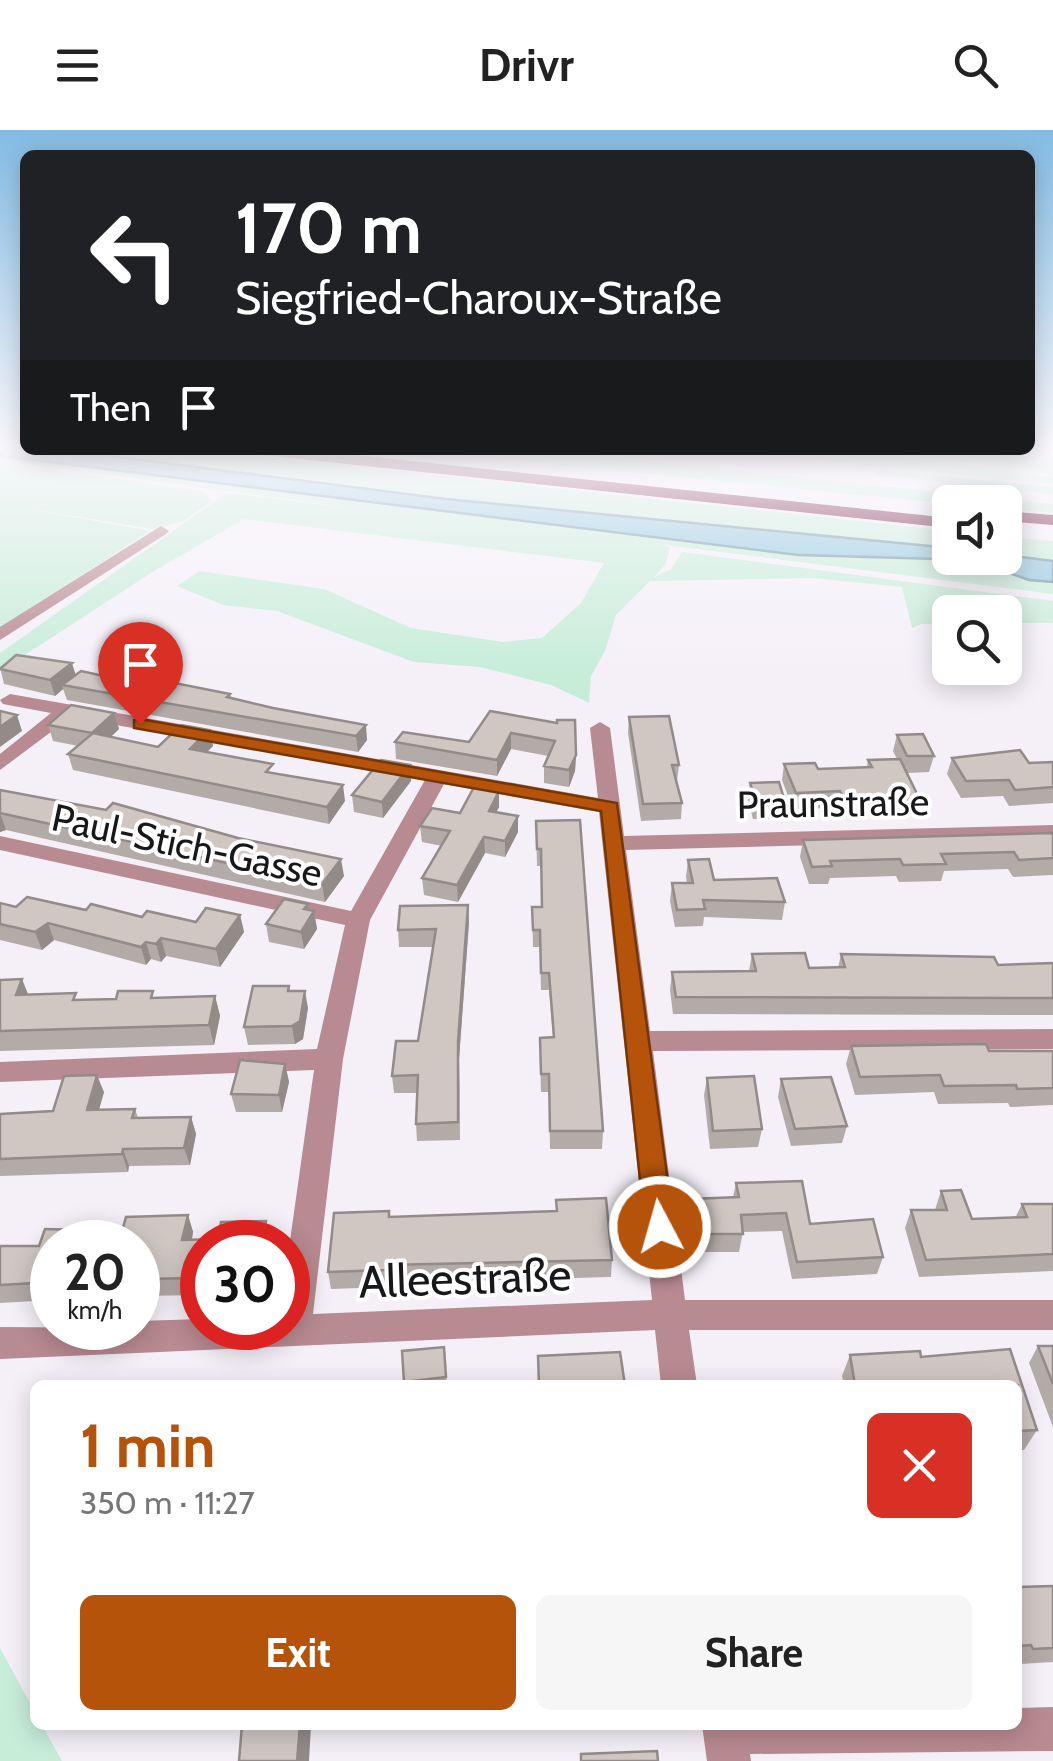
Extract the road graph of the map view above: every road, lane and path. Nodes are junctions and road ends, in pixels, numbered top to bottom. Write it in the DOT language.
graph roads {
  1 [pos="1022,529"];
  2 [pos="161,531"];
  3 [pos="1053,532"];
  4 [pos="0,635"];
  5 [pos="10,700"];
  6 [pos="66,711"];
  7 [pos="600,728"];
  8 [pos="0,764"];
  9 [pos="436,778"];
  10 [pos="610,807"];
  11 [pos="1053,832"];
  12 [pos="0,843"];
  13 [pos="615,843"];
  14 [pos="358,920"];
  15 [pos="1053,1039"];
  16 [pos="639,1041"];
  17 [pos="329,1059"];
  18 [pos="0,1072"];
  19 [pos="308,1220"];
  20 [pos="670,1315"];
  21 [pos="1053,1315"];
  22 [pos="310,1329"];
  23 [pos="180,1335"];
  24 [pos="0,1343"];
  25 [pos="678,1380"];
  26 [pos="1053,1729"];
  27 [pos="1020,1730"];
  28 [pos="1022,1730"];
  29 [pos="726,1739"];
  1 -- 3 [label="highway"];
  2 -- 4 [label="street"];
  5 -- 6 [label="street"];
  6 -- 8 [label="street"];
  6 -- 9 [label="street"];
  7 -- 10 [label="street"];
  9 -- 10 [label="street"];
  9 -- 14 [label="street"];
  10 -- 13 [label="street"];
  11 -- 13 [label="street, Praunstraße"];
  12 -- 14 [label="street, Paul-Stich-Gasse"];
  13 -- 16 [label="street"];
  14 -- 17 [label="street"];
  15 -- 16 [label="street"];
  16 -- 20 [label="street"];
  17 -- 18 [label="street"];
  17 -- 19 [label="street"];
  20 -- 21 [label="street, Alleestraße"];
  20 -- 22 [label="street, Alleestraße"];
  20 -- 25 [label="street"];
  23 -- 24 [label="street, Alleestraße"];
  26 -- 28 [label="street"];
  27 -- 29 [label="street"];
}
